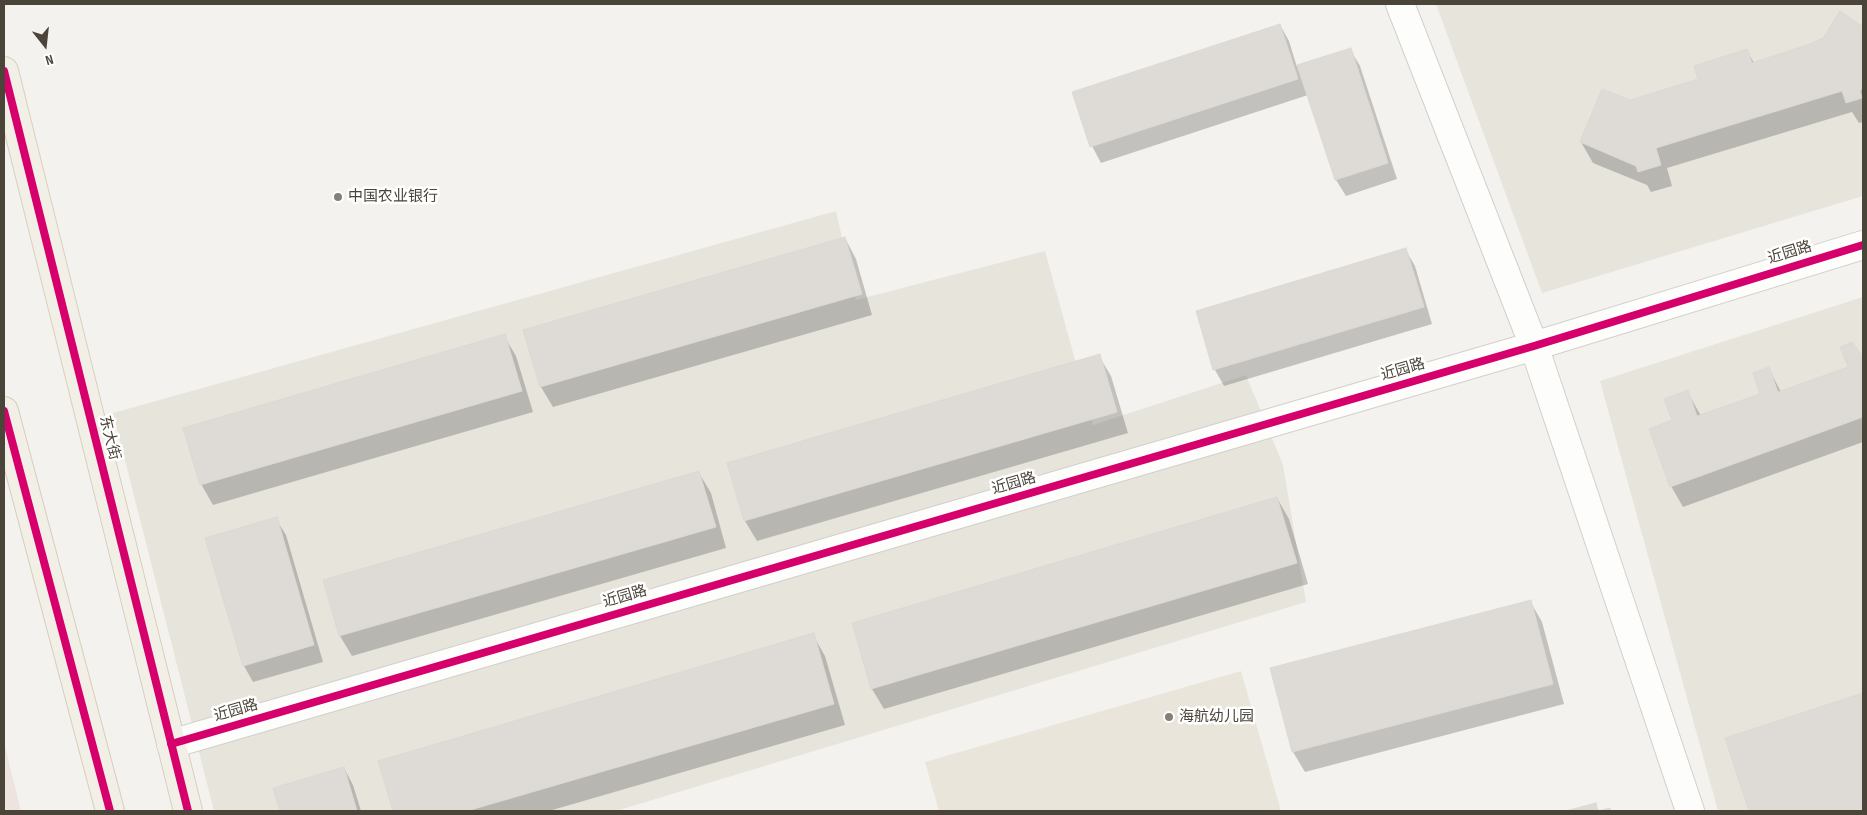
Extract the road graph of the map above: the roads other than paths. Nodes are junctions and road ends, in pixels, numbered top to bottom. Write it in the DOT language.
graph roads {
  1 [pos="1400,4"];
  2 [pos="4,71"];
  3 [pos="1863,245"];
  4 [pos="1534,346"];
  5 [pos="4,412"];
  6 [pos="171,744"];
  7 [pos="110,811"];
  8 [pos="188,811"];
  9 [pos="1690,811"];
  1 -- 4 [label="street"];
  2 -- 6 [label="main road, 东大街"];
  3 -- 4 [label="street, 近园路"];
  4 -- 6 [label="street, 近园路"];
  4 -- 9 [label="street"];
  5 -- 7 [label="main road"];
  6 -- 8 [label="main road, 东大街"];
}
